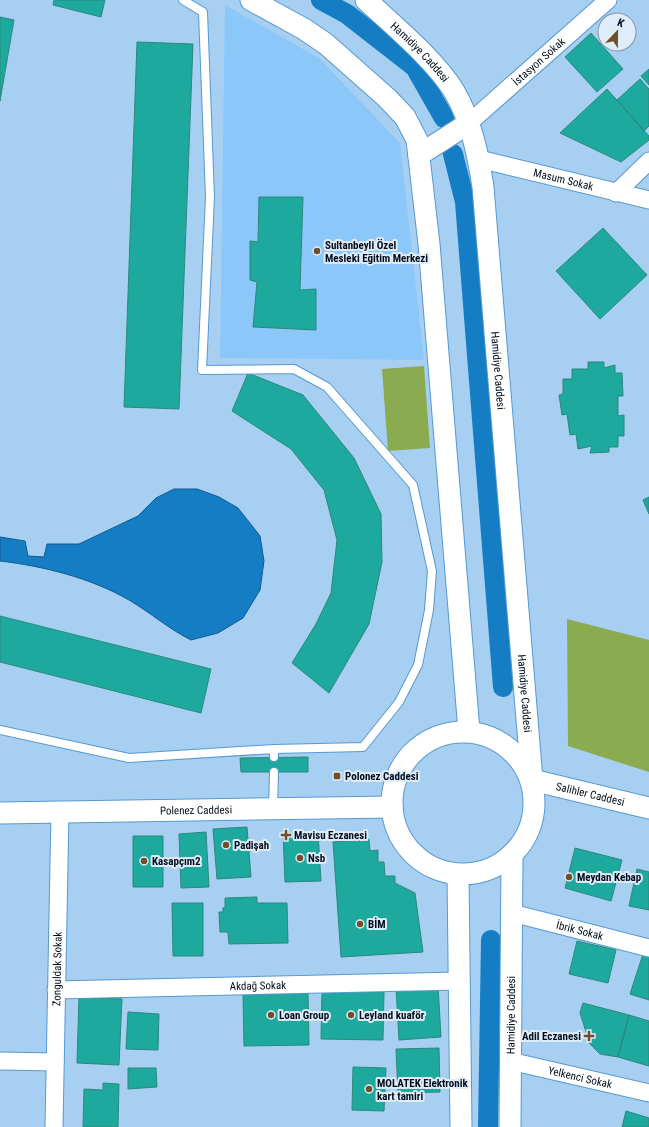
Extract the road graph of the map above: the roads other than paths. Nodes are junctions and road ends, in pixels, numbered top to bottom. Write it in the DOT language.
graph roads {
  1 [pos="183,0"];
  2 [pos="251,0"];
  3 [pos="608,0"];
  4 [pos="370,1"];
  5 [pos="469,123"];
  6 [pos="420,155"];
  7 [pos="479,159"];
  8 [pos="649,161"];
  9 [pos="616,192"];
  10 [pos="649,200"];
  11 [pos="0,730"];
  12 [pos="469,731"];
  13 [pos="274,772"];
  14 [pos="532,780"];
  15 [pos="392,807"];
  16 [pos="273,808"];
  17 [pos="649,808"];
  18 [pos="60,811"];
  19 [pos="0,813"];
  20 [pos="512,855"];
  21 [pos="458,874"];
  22 [pos="512,913"];
  23 [pos="649,948"];
  24 [pos="460,980"];
  25 [pos="56,990"];
  26 [pos="0,1061"];
  27 [pos="510,1061"];
  28 [pos="55,1062"];
  29 [pos="649,1093"];
  30 [pos="54,1127"];
  31 [pos="461,1127"];
  32 [pos="510,1127"];
  1 -- 11 [label="lane"];
  2 -- 6 [label="street"];
  3 -- 5 [label="street, İstasyon Sokak"];
  4 -- 5 [label="street, Hamidiye Caddesi"];
  5 -- 6 [label="street"];
  5 -- 7 [label="street, Hamidiye Caddesi"];
  6 -- 12 [label="street"];
  7 -- 9 [label="street, Masum Sokak"];
  7 -- 14 [label="street, Hamidiye Caddesi"];
  8 -- 9 [label="street"];
  9 -- 10 [label="street, Masum Sokak"];
  12 -- 14 [label="street"];
  12 -- 15 [label="street"];
  13 -- 16 [label="lane"];
  14 -- 17 [label="street, Salihler Caddesi"];
  14 -- 20 [label="street"];
  15 -- 16 [label="street, Polenez Caddesi"];
  15 -- 21 [label="street"];
  16 -- 18 [label="street, Polenez Caddesi"];
  18 -- 19 [label="street, Polenez Caddesi"];
  18 -- 25 [label="street, Zonguldak Sokak"];
  20 -- 21 [label="street"];
  20 -- 22 [label="street, Hamidiye Caddesi"];
  21 -- 24 [label="street"];
  22 -- 23 [label="street, İbrik Sokak"];
  22 -- 27 [label="street, Hamidiye Caddesi"];
  24 -- 25 [label="street, Akdağ Sokak"];
  24 -- 31 [label="street"];
  25 -- 28 [label="street, Zonguldak Sokak"];
  26 -- 28 [label="street"];
  27 -- 29 [label="street, Yelkenci Sokak"];
  27 -- 32 [label="street, Hamidiye Caddesi"];
  28 -- 30 [label="street, Zonguldak Sokak"];
}
